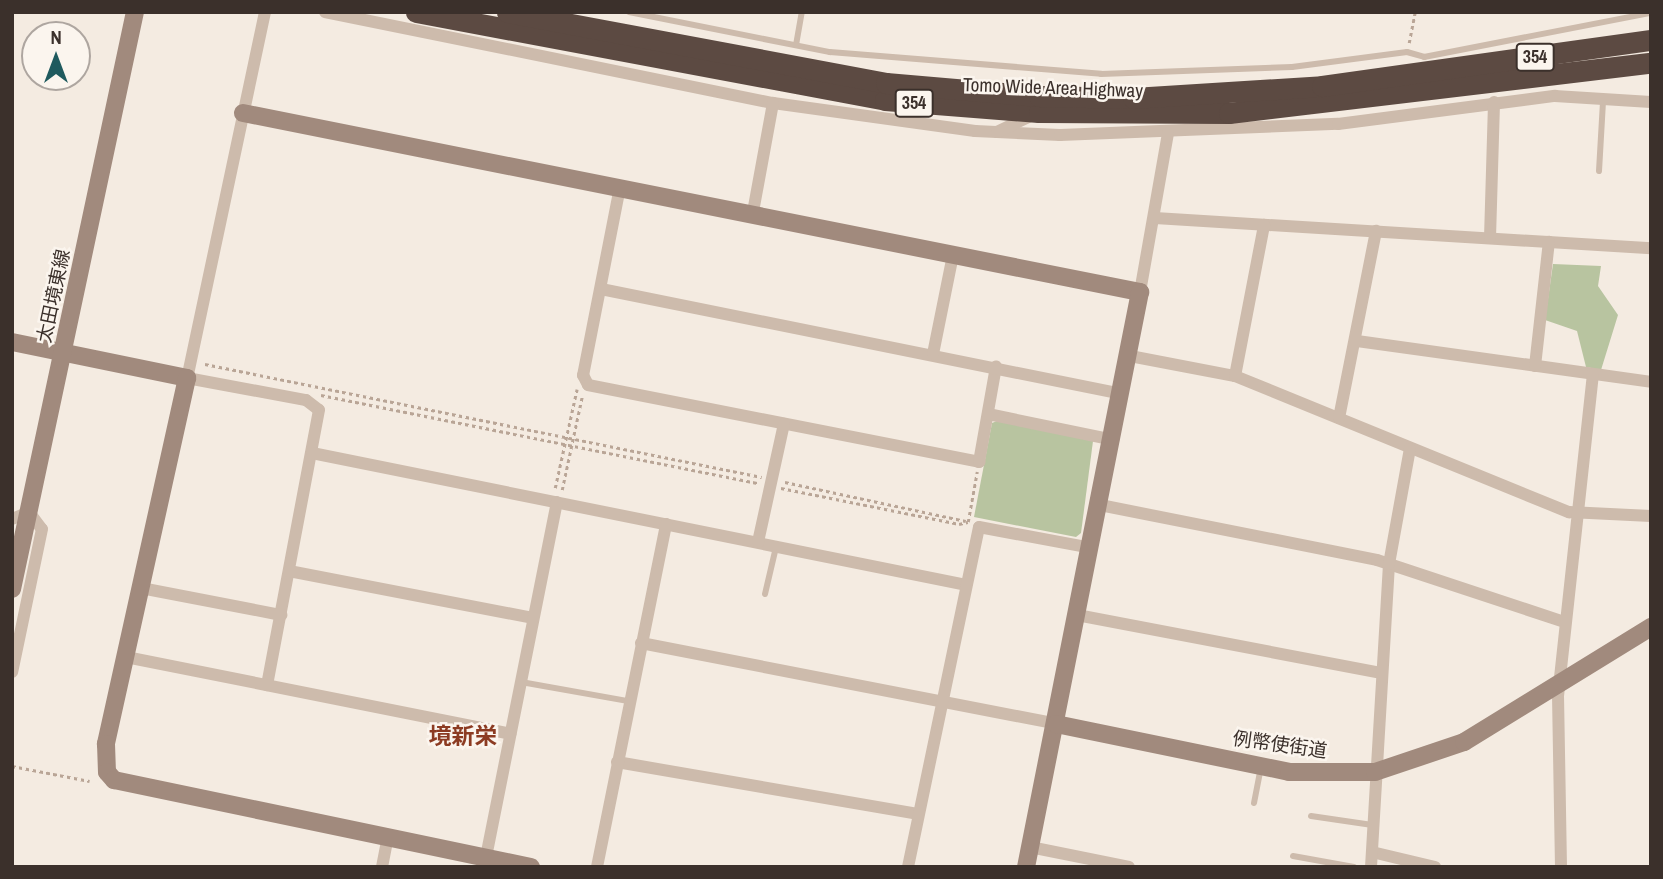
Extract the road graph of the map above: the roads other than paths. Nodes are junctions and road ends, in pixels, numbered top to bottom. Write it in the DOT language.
graph roads {
  1 [pos="135,12"];
  2 [pos="265,12"];
  3 [pos="325,12"];
  4 [pos="507,12"];
  5 [pos="629,12"];
  6 [pos="802,12"];
  7 [pos="419,13"];
  8 [pos="1651,13"];
  9 [pos="452,38"];
  10 [pos="1651,40"];
  11 [pos="796,45"];
  12 [pos="1651,63"];
  13 [pos="1603,101"];
  14 [pos="1494,102"];
  15 [pos="1651,102"];
  16 [pos="773,103"];
  17 [pos="1039,112"];
  18 [pos="243,113"];
  19 [pos="997,132"];
  20 [pos="1168,132"];
  21 [pos="1599,171"];
  22 [pos="620,187"];
  23 [pos="753,212"];
  24 [pos="1155,218"];
  25 [pos="1264,225"];
  26 [pos="1376,231"];
  27 [pos="1490,239"];
  28 [pos="1549,242"];
  29 [pos="1651,248"];
  30 [pos="953,255"];
  31 [pos="601,289"];
  32 [pos="1140,292"];
  33 [pos="1357,341"];
  34 [pos="12,342"];
  35 [pos="63,352"];
  36 [pos="933,354"];
  37 [pos="1130,356"];
  38 [pos="1535,366"];
  39 [pos="996,367"];
  40 [pos="195,374"];
  41 [pos="1593,374"];
  42 [pos="1235,376"];
  43 [pos="1651,382"];
  44 [pos="1122,394"];
  45 [pos="988,414"];
  46 [pos="1339,418"];
  47 [pos="784,424"];
  48 [pos="1113,440"];
  49 [pos="1410,449"];
  50 [pos="312,453"];
  51 [pos="556,502"];
  52 [pos="1100,505"];
  53 [pos="1577,513"];
  54 [pos="21,515"];
  55 [pos="1651,516"];
  56 [pos="666,524"];
  57 [pos="758,542"];
  58 [pos="776,547"];
  59 [pos="1091,548"];
  60 [pos="1389,564"];
  61 [pos="289,571"];
  62 [pos="966,585"];
  63 [pos="141,588"];
  64 [pos="12,589"];
  65 [pos="765,594"];
  66 [pos="281,615"];
  67 [pos="1077,615"];
  68 [pos="533,618"];
  69 [pos="1564,622"];
  70 [pos="1651,627"];
  71 [pos="641,643"];
  72 [pos="126,657"];
  73 [pos="12,672"];
  74 [pos="1381,673"];
  75 [pos="521,682"];
  76 [pos="1560,684"];
  77 [pos="267,685"];
  78 [pos="628,701"];
  79 [pos="941,702"];
  80 [pos="1056,724"];
  81 [pos="510,734"];
  82 [pos="617,762"];
  83 [pos="1262,766"];
  84 [pos="1376,772"];
  85 [pos="1254,803"];
  86 [pos="918,814"];
  87 [pos="1311,816"];
  88 [pos="1372,825"];
  89 [pos="388,837"];
  90 [pos="1030,846"];
  91 [pos="1372,852"];
  92 [pos="1293,856"];
  93 [pos="486,858"];
  94 [pos="382,867"];
  95 [pos="531,867"];
  96 [pos="597,867"];
  97 [pos="908,867"];
  98 [pos="1026,867"];
  99 [pos="1129,867"];
  100 [pos="1354,867"];
  101 [pos="1371,867"];
  102 [pos="1435,867"];
  103 [pos="1561,867"];
  1 -- 35 [label="street, 太田境東線"];
  2 -- 18 [label="street"];
  3 -- 9 [label="street"];
  4 -- 10 [label="highway, Tomo Wide Area Highway / 354"];
  5 -- 11 [label="lane"];
  6 -- 11 [label="lane"];
  7 -- 9 [label="street"];
  7 -- 17 [label="highway, Tomo Wide Area Highway / 354"];
  8 -- 11 [label="lane"];
  9 -- 16 [label="street"];
  12 -- 17 [label="highway, Tomo Wide Area Highway / 354"];
  13 -- 14 [label="street"];
  13 -- 15 [label="street"];
  13 -- 21 [label="lane"];
  14 -- 20 [label="street"];
  14 -- 27 [label="street"];
  16 -- 19 [label="street"];
  16 -- 23 [label="street"];
  17 -- 19 [label="street"];
  18 -- 22 [label="street"];
  18 -- 40 [label="street"];
  19 -- 20 [label="street"];
  20 -- 24 [label="street"];
  22 -- 23 [label="street"];
  22 -- 31 [label="street"];
  23 -- 30 [label="street"];
  24 -- 25 [label="street"];
  24 -- 32 [label="street"];
  25 -- 26 [label="street"];
  25 -- 42 [label="street"];
  26 -- 27 [label="street"];
  26 -- 33 [label="street"];
  27 -- 28 [label="street"];
  28 -- 29 [label="street"];
  28 -- 38 [label="street"];
  30 -- 32 [label="street"];
  30 -- 36 [label="street"];
  31 -- 36 [label="street"];
  31 -- 47 [label="street"];
  32 -- 37 [label="street"];
  33 -- 38 [label="street"];
  33 -- 46 [label="street"];
  34 -- 35 [label="street"];
  35 -- 40 [label="street"];
  35 -- 54 [label="street, 太田境東線"];
  36 -- 39 [label="street"];
  37 -- 42 [label="street"];
  37 -- 44 [label="street"];
  38 -- 41 [label="street"];
  39 -- 44 [label="street"];
  39 -- 45 [label="street"];
  40 -- 50 [label="street"];
  40 -- 63 [label="street"];
  41 -- 43 [label="street"];
  41 -- 53 [label="street"];
  42 -- 46 [label="street"];
  44 -- 48 [label="street"];
  45 -- 47 [label="street"];
  45 -- 48 [label="street"];
  46 -- 49 [label="street"];
  47 -- 57 [label="street"];
  48 -- 52 [label="street"];
  49 -- 53 [label="street"];
  49 -- 60 [label="street"];
  50 -- 51 [label="street"];
  50 -- 61 [label="street"];
  51 -- 56 [label="street"];
  51 -- 68 [label="street"];
  52 -- 59 [label="street"];
  52 -- 60 [label="street"];
  53 -- 55 [label="street"];
  53 -- 69 [label="street"];
  54 -- 64 [label="street, 太田境東線"];
  54 -- 73 [label="street"];
  56 -- 57 [label="street"];
  56 -- 71 [label="street"];
  57 -- 58 [label="street"];
  58 -- 62 [label="street"];
  58 -- 65 [label="lane"];
  59 -- 62 [label="street"];
  59 -- 67 [label="street"];
  60 -- 69 [label="street"];
  60 -- 74 [label="street"];
  61 -- 66 [label="street"];
  61 -- 68 [label="street"];
  62 -- 79 [label="street"];
  63 -- 66 [label="street"];
  63 -- 72 [label="street"];
  66 -- 77 [label="street"];
  67 -- 74 [label="street"];
  67 -- 80 [label="street"];
  68 -- 75 [label="street"];
  69 -- 76 [label="street"];
  70 -- 76 [label="street, 例幣使街道"];
  71 -- 78 [label="street"];
  71 -- 79 [label="street"];
  72 -- 77 [label="street"];
  72 -- 89 [label="street"];
  74 -- 84 [label="street"];
  75 -- 78 [label="lane"];
  75 -- 81 [label="street"];
  76 -- 84 [label="street, 例幣使街道"];
  76 -- 103 [label="street"];
  77 -- 81 [label="street"];
  78 -- 82 [label="street"];
  79 -- 80 [label="street"];
  79 -- 86 [label="street"];
  80 -- 83 [label="street, 例幣使街道"];
  80 -- 90 [label="street"];
  81 -- 93 [label="street"];
  82 -- 86 [label="street"];
  82 -- 96 [label="street"];
  83 -- 84 [label="street, 例幣使街道"];
  83 -- 85 [label="lane"];
  84 -- 88 [label="street"];
  86 -- 97 [label="street"];
  87 -- 88 [label="lane"];
  88 -- 91 [label="street"];
  89 -- 93 [label="street"];
  89 -- 94 [label="street"];
  90 -- 98 [label="street"];
  90 -- 99 [label="street"];
  91 -- 101 [label="street"];
  91 -- 102 [label="street"];
  92 -- 100 [label="lane"];
  93 -- 95 [label="street"];
}
